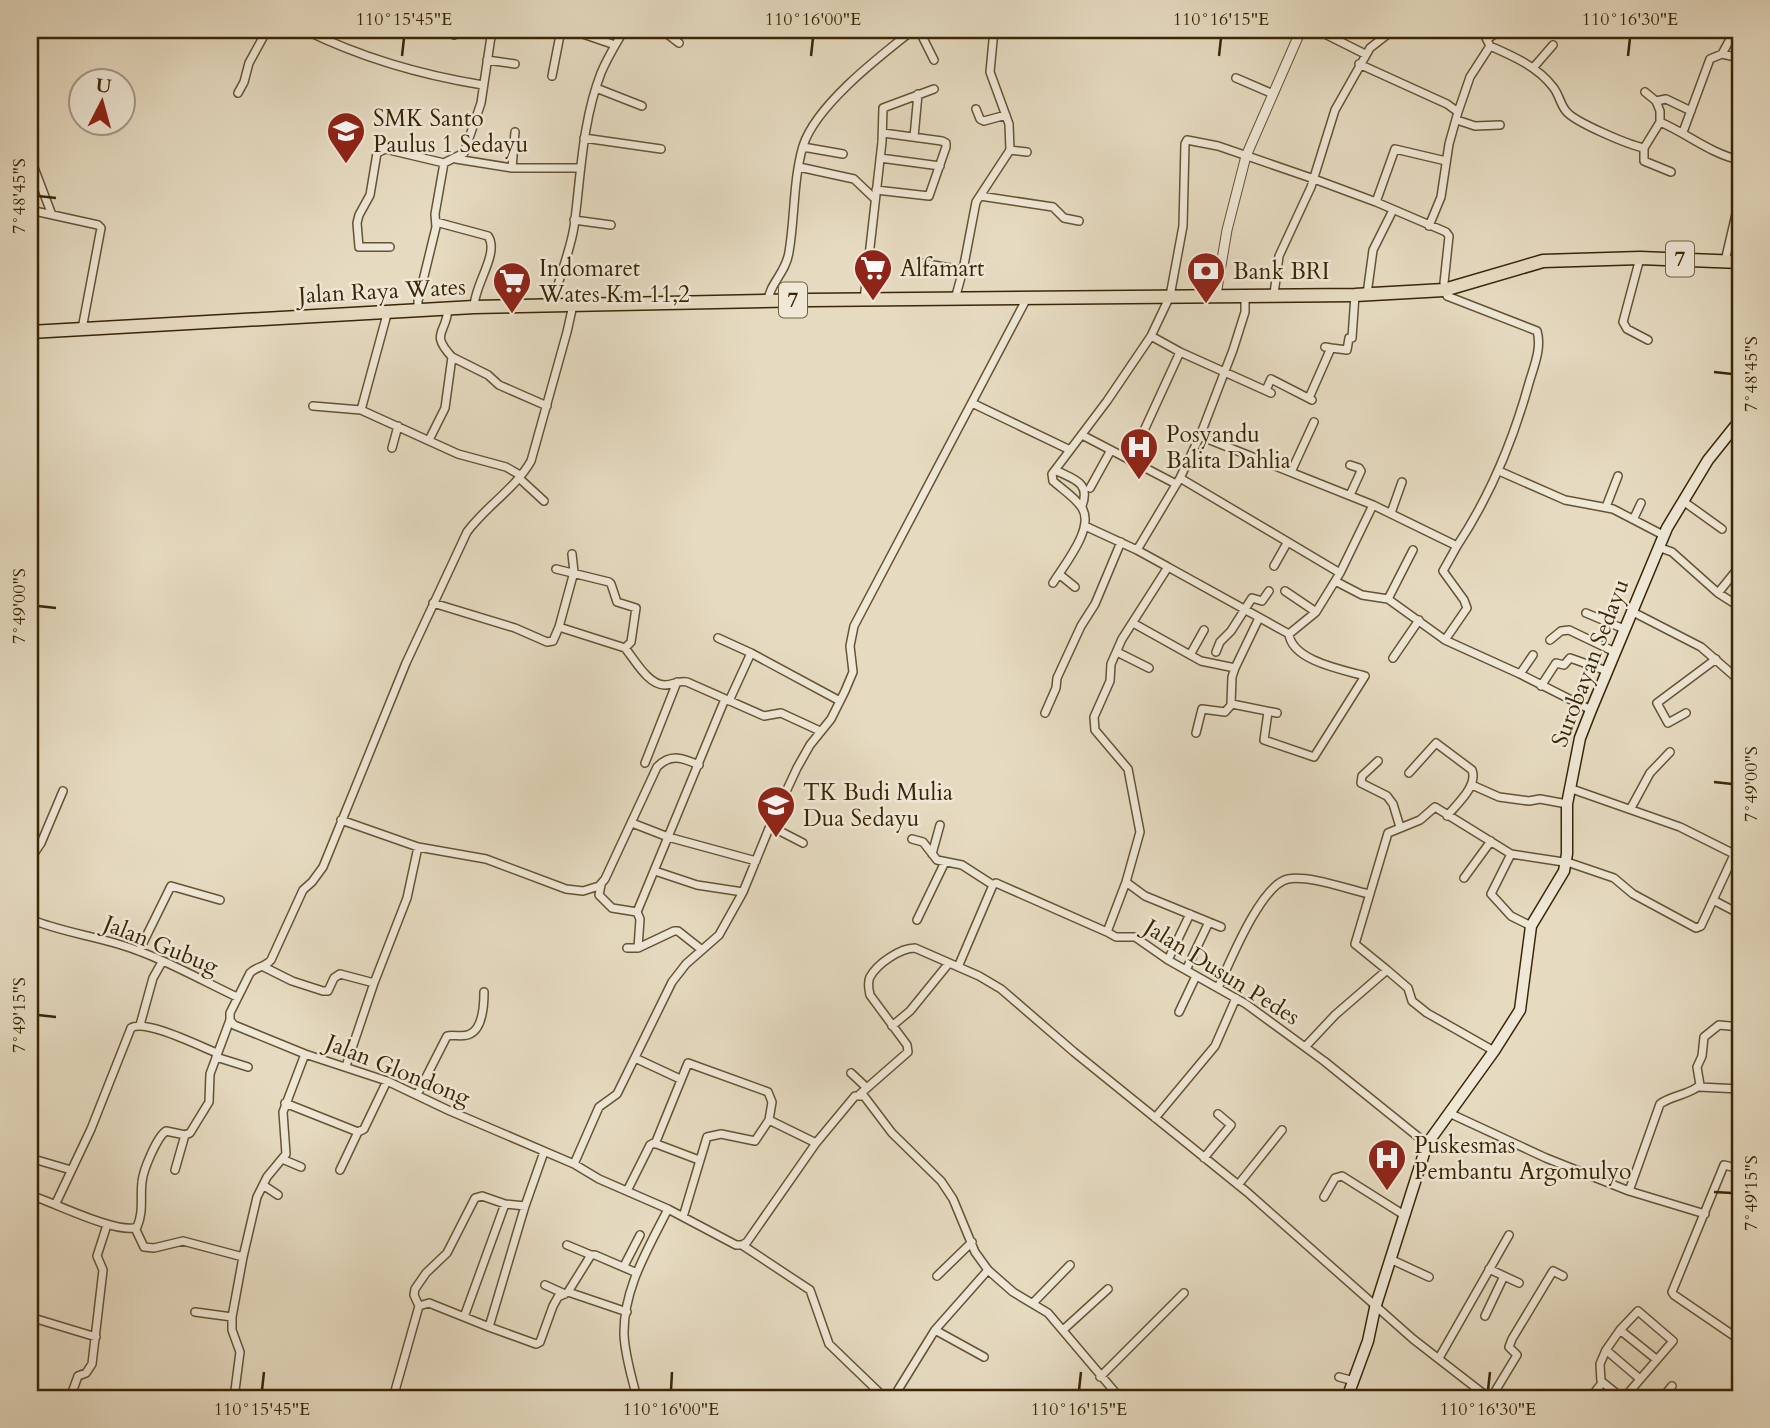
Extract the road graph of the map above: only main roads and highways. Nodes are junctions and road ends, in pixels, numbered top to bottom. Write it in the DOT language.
graph roads {
  1 [pos="1740,262"];
  2 [pos="30,332"];
  3 [pos="1740,420"];
  4 [pos="1735,436"];
  5 [pos="1348,1398"];
  1 -- 2 [label="highway, Jalan Raya Wates / 7"];
  3 -- 4 [label="main road, Surobayan Sedayu"];
  4 -- 5 [label="main road, Surobayan Sedayu"];
}
